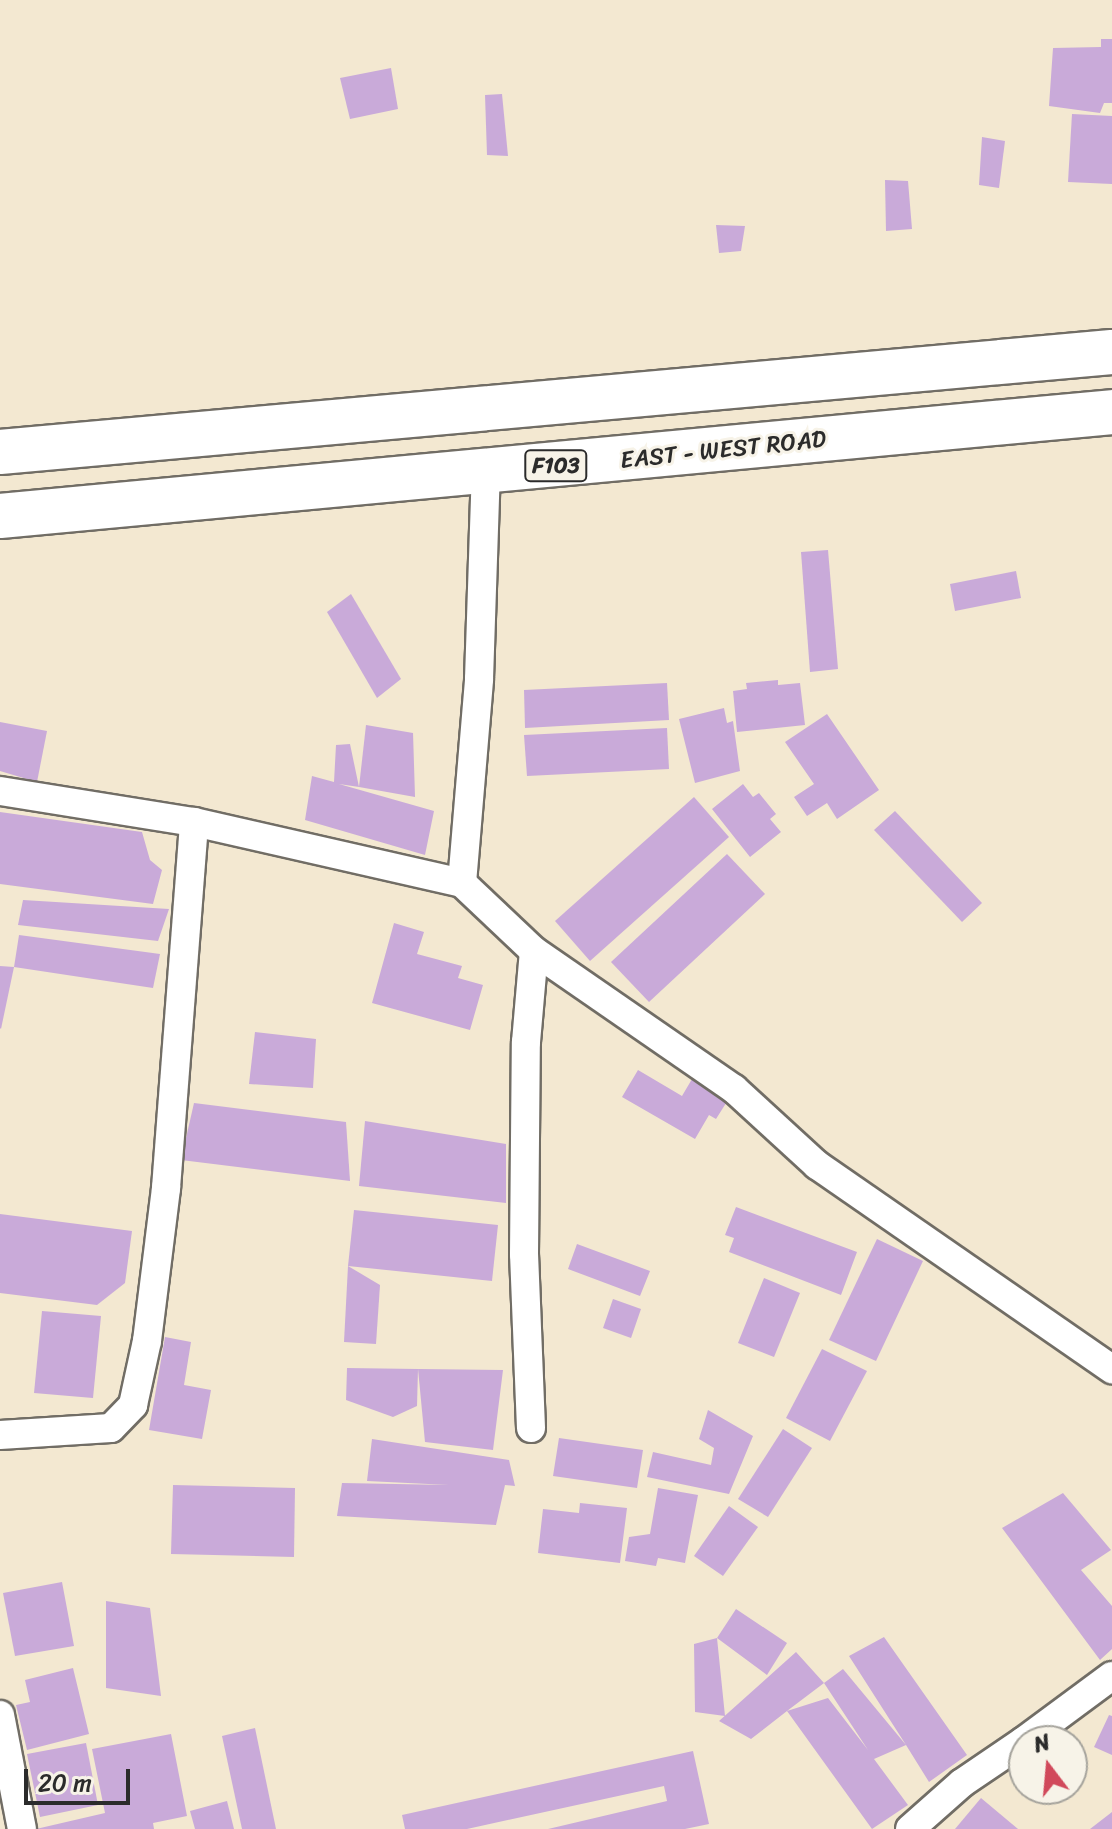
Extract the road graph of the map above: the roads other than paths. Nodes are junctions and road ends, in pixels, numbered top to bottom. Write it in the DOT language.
graph roads {
  1 [pos="1112,352"];
  2 [pos="1112,412"];
  3 [pos="0,452"];
  4 [pos="486,473"];
  5 [pos="0,516"];
  6 [pos="0,791"];
  7 [pos="194,822"];
  8 [pos="462,883"];
  9 [pos="534,951"];
  10 [pos="1112,1369"];
  11 [pos="531,1428"];
  12 [pos="0,1435"];
  13 [pos="1112,1676"];
  14 [pos="0,1715"];
  15 [pos="1046,1725"];
  16 [pos="1008,1752"];
  17 [pos="22,1829"];
  18 [pos="910,1829"];
  1 -- 3 [label="main road"];
  2 -- 4 [label="main road, EAST - WEST ROAD / F103"];
  4 -- 5 [label="main road, EAST - WEST ROAD / F103"];
  4 -- 8 [label="street"];
  6 -- 7 [label="street"];
  7 -- 8 [label="street"];
  7 -- 12 [label="street"];
  8 -- 9 [label="street"];
  9 -- 10 [label="street"];
  9 -- 11 [label="street"];
  13 -- 15 [label="street"];
  14 -- 17 [label="street"];
  16 -- 18 [label="street"];
}
